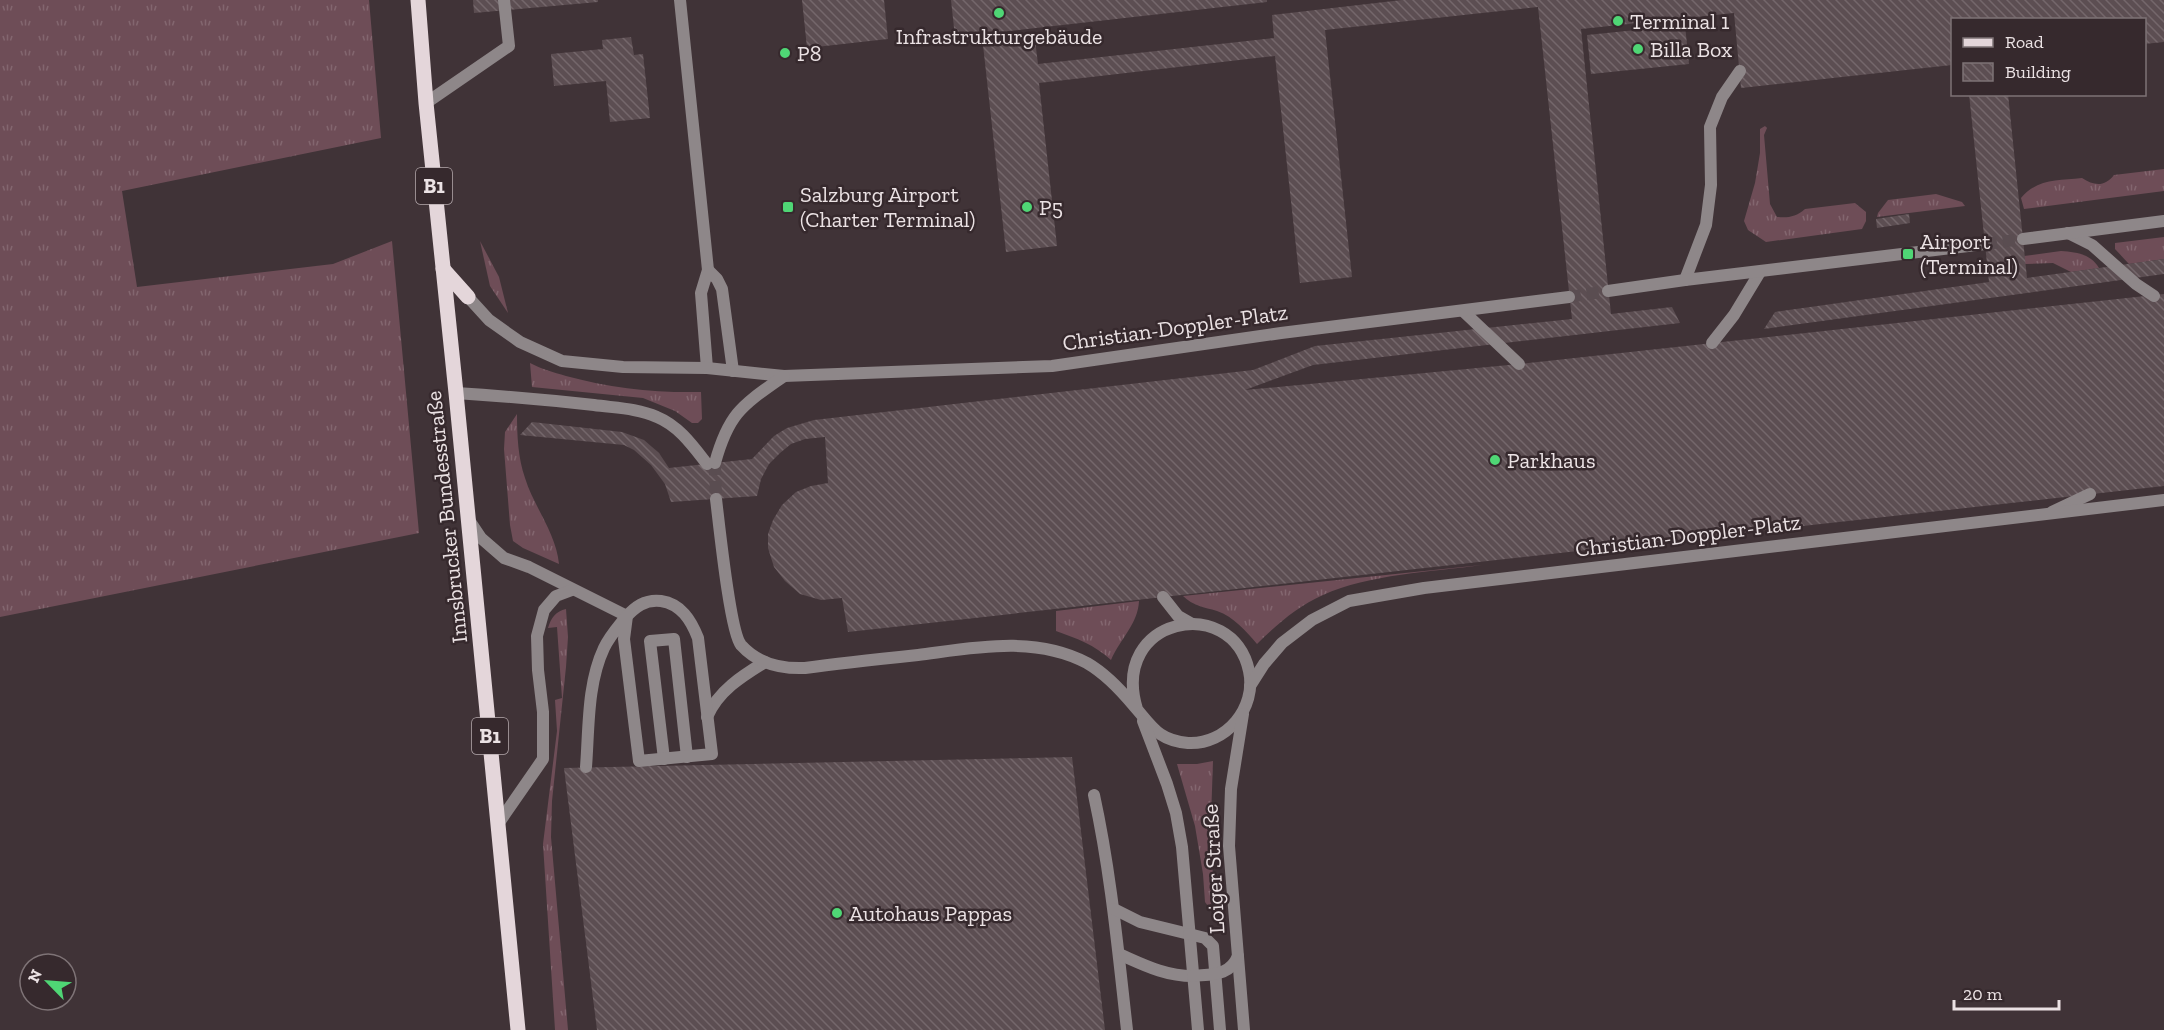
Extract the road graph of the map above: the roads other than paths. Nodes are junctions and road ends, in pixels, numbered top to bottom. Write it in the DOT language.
graph roads {
  1 [pos="418,0"];
  2 [pos="504,0"];
  3 [pos="680,0"];
  4 [pos="1740,71"];
  5 [pos="426,103"];
  6 [pos="2164,221"];
  7 [pos="2068,233"];
  8 [pos="2023,239"];
  9 [pos="1985,244"];
  10 [pos="443,269"];
  11 [pos="708,270"];
  12 [pos="1760,272"];
  13 [pos="1685,280"];
  14 [pos="1608,291"];
  15 [pos="2154,296"];
  16 [pos="468,297"];
  17 [pos="1569,297"];
  18 [pos="1463,310"];
  19 [pos="1712,343"];
  20 [pos="1519,364"];
  21 [pos="707,368"];
  22 [pos="733,371"];
  23 [pos="784,376"];
  24 [pos="456,393"];
  25 [pos="2090,494"];
  26 [pos="716,499"];
  27 [pos="2164,500"];
  28 [pos="2048,513"];
  29 [pos="468,519"];
  30 [pos="572,590"];
  31 [pos="1163,597"];
  32 [pos="627,616"];
  33 [pos="1192,624"];
  34 [pos="765,662"];
  35 [pos="1250,686"];
  36 [pos="1244,710"];
  37 [pos="1139,713"];
  38 [pos="707,718"];
  39 [pos="687,756"];
  40 [pos="664,759"];
  41 [pos="586,767"];
  42 [pos="1095,795"];
  43 [pos="498,824"];
  44 [pos="1114,909"];
  45 [pos="1189,934"];
  46 [pos="1119,954"];
  47 [pos="1238,955"];
  48 [pos="1215,974"];
  49 [pos="1193,976"];
  50 [pos="518,1030"];
  51 [pos="1127,1030"];
  52 [pos="1198,1030"];
  53 [pos="1220,1030"];
  54 [pos="1244,1030"];
  1 -- 5 [label="main road, Innsbrucker Bundesstraße / B1"];
  2 -- 5 [label="street"];
  3 -- 11 [label="street"];
  4 -- 13 [label="street"];
  5 -- 10 [label="main road, Innsbrucker Bundesstraße / B1"];
  6 -- 7 [label="street"];
  7 -- 8 [label="street"];
  7 -- 15 [label="street"];
  9 -- 12 [label="street"];
  10 -- 16 [label="main road"];
  10 -- 24 [label="main road, Innsbrucker Bundesstraße / B1"];
  11 -- 21 [label="street"];
  11 -- 22 [label="street"];
  12 -- 13 [label="street"];
  12 -- 19 [label="street"];
  13 -- 14 [label="street"];
  16 -- 21 [label="street, Christian-Doppler-Platz"];
  17 -- 18 [label="street, Christian-Doppler-Platz"];
  18 -- 20 [label="street"];
  18 -- 23 [label="street, Christian-Doppler-Platz"];
  21 -- 22 [label="street, Christian-Doppler-Platz"];
  22 -- 23 [label="street, Christian-Doppler-Platz"];
  23 -- 24 [label="street"];
  24 -- 29 [label="main road, Innsbrucker Bundesstraße / B1"];
  25 -- 28 [label="street"];
  26 -- 34 [label="street, Christian-Doppler-Platz"];
  27 -- 28 [label="street, Christian-Doppler-Platz"];
  28 -- 35 [label="street, Christian-Doppler-Platz"];
  29 -- 30 [label="street"];
  29 -- 43 [label="main road, Innsbrucker Bundesstraße / B1"];
  30 -- 32 [label="street"];
  30 -- 43 [label="street"];
  31 -- 33 [label="street"];
  32 -- 38 [label="street"];
  32 -- 40 [label="street"];
  32 -- 41 [label="street"];
  33 -- 35 [label="street, Christian-Doppler-Platz"];
  33 -- 37 [label="street, Christian-Doppler-Platz"];
  34 -- 37 [label="street, Christian-Doppler-Platz"];
  34 -- 38 [label="street"];
  35 -- 36 [label="street, Christian-Doppler-Platz"];
  36 -- 37 [label="street, Christian-Doppler-Platz"];
  36 -- 47 [label="street, Loiger Straße"];
  37 -- 45 [label="street, Loiger Straße"];
  38 -- 39 [label="street"];
  39 -- 40 [label="street"];
  39 -- 40 [label="street"];
  42 -- 44 [label="street"];
  43 -- 50 [label="main road, Innsbrucker Bundesstraße / B1"];
  44 -- 45 [label="street"];
  44 -- 46 [label="street"];
  45 -- 48 [label="street, Loiger Straße"];
  45 -- 49 [label="street, Loiger Straße"];
  46 -- 49 [label="street"];
  46 -- 51 [label="street"];
  47 -- 48 [label="street, Loiger Straße"];
  47 -- 54 [label="street, Loiger Straße"];
  48 -- 49 [label="street"];
  48 -- 53 [label="street, Loiger Straße"];
  49 -- 52 [label="street, Loiger Straße"];
}
